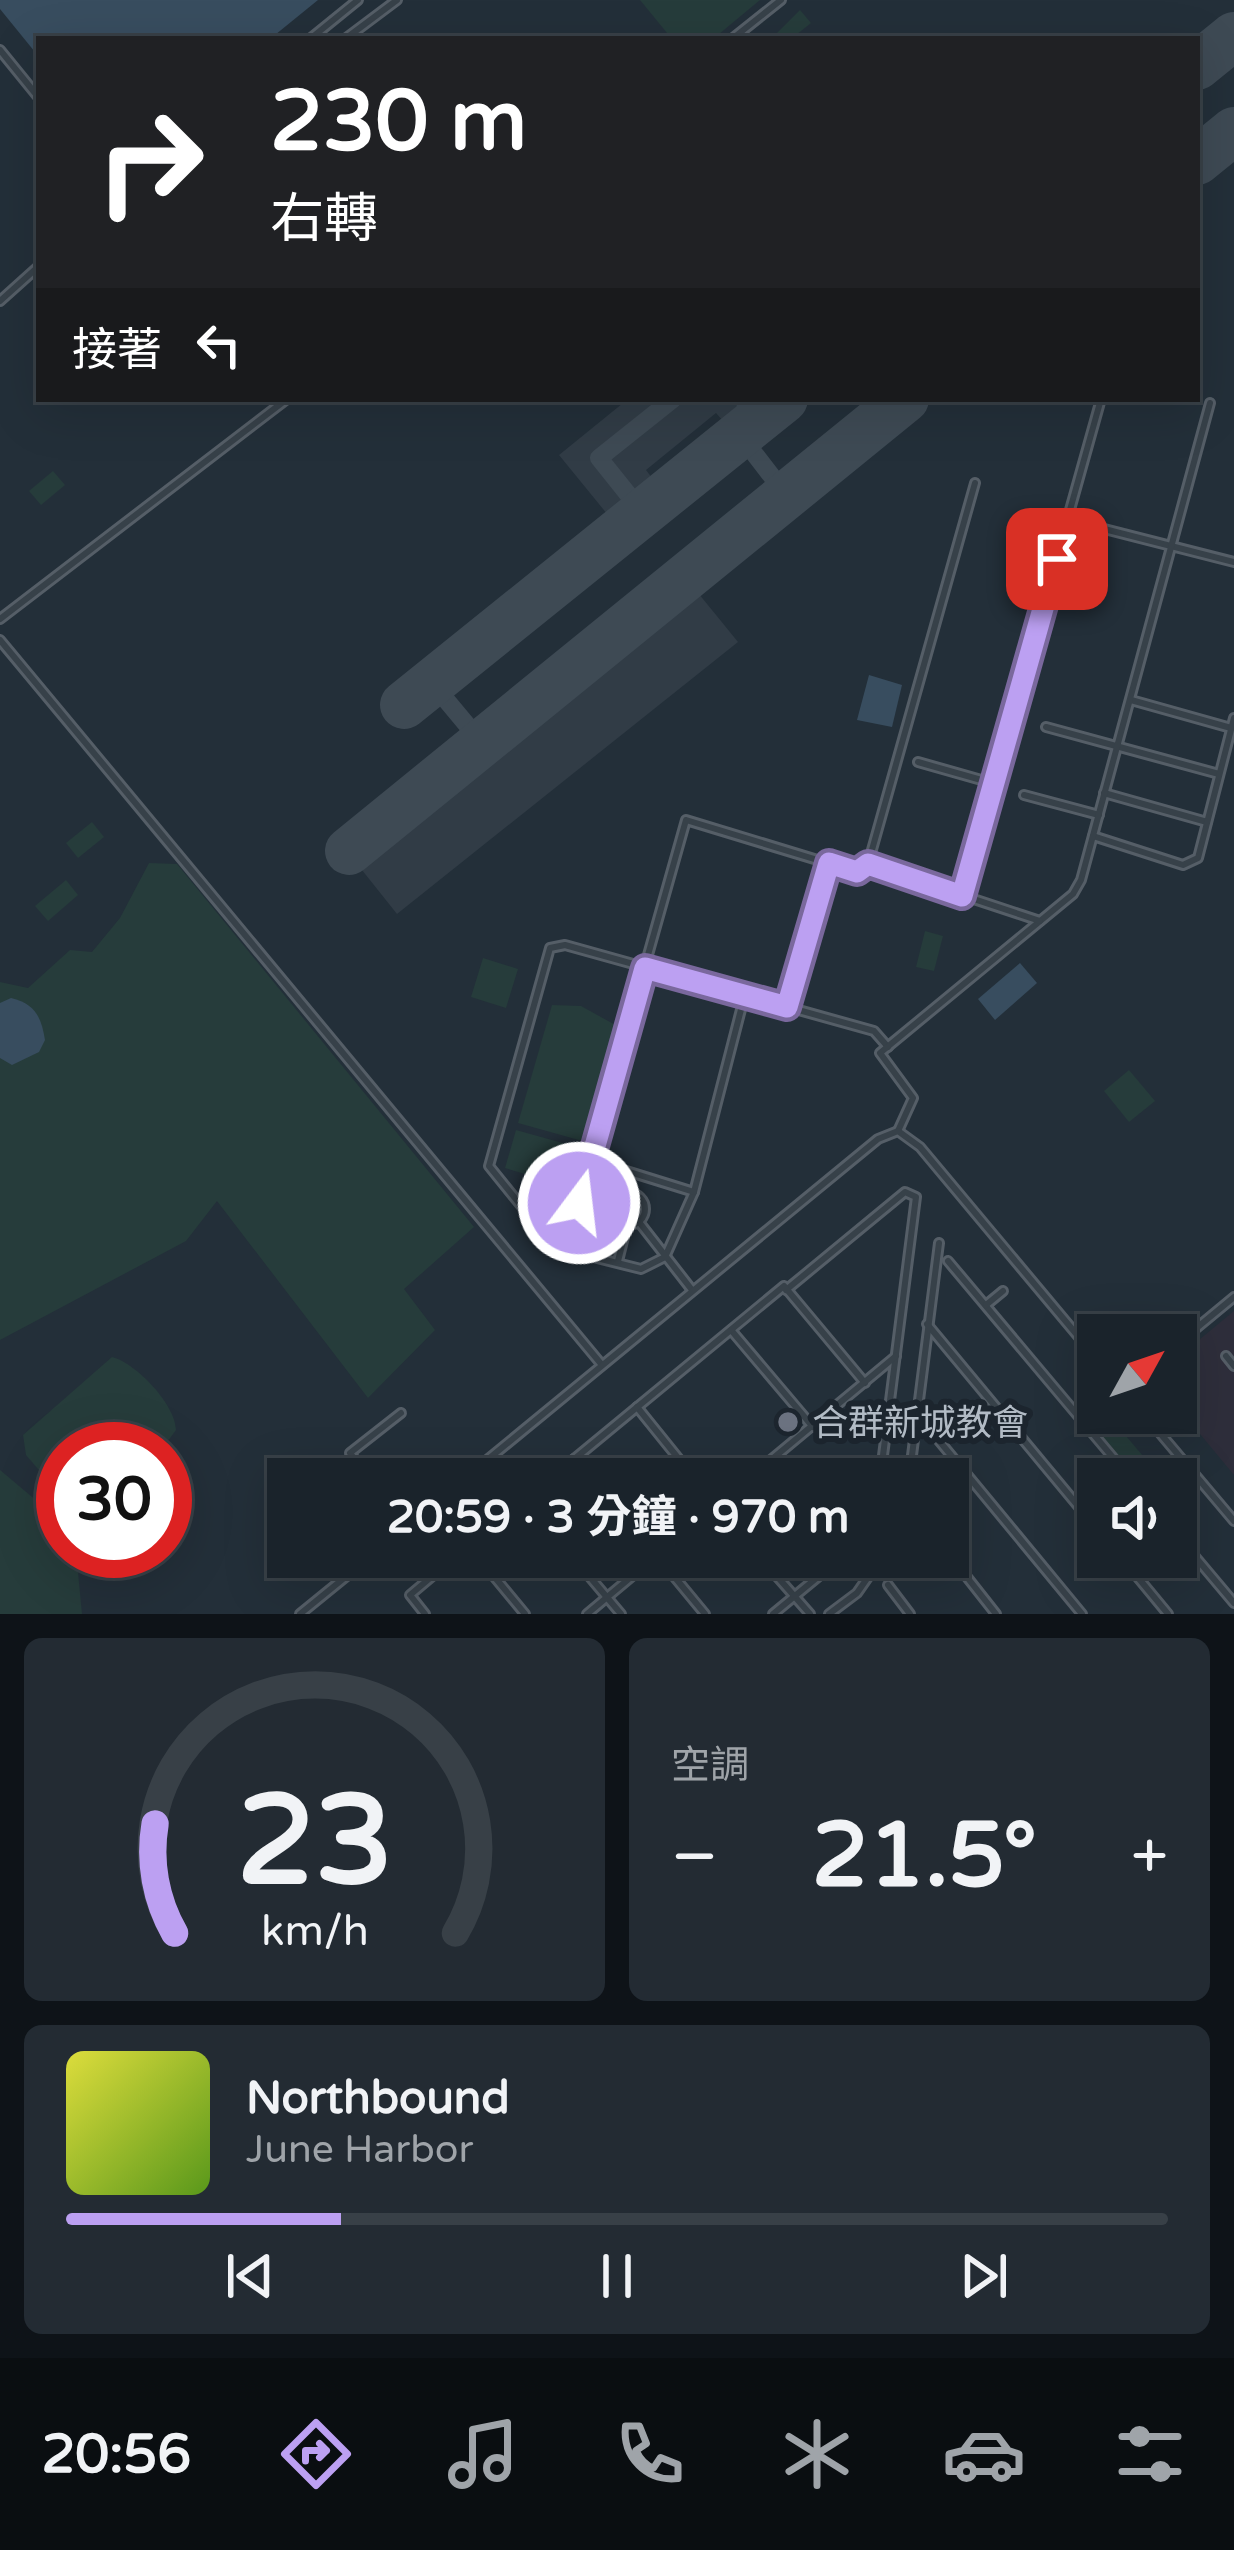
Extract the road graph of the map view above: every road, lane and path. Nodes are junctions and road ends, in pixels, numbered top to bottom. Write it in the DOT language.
graph roads {
  1 [pos="358,0"];
  2 [pos="397,0"];
  3 [pos="781,0"];
  4 [pos="314,36"];
  5 [pos="349,36"];
  6 [pos="736,36"];
  7 [pos="0,50"];
  8 [pos="36,94"];
  9 [pos="36,269"];
  10 [pos="0,302"];
  11 [pos="282,402"];
  12 [pos="1100,402"];
  13 [pos="1210,403"];
  14 [pos="975,483"];
  15 [pos="1068,520"];
  16 [pos="1172,546"];
  17 [pos="1234,562"];
  18 [pos="0,620"];
  19 [pos="0,640"];
  20 [pos="1130,700"];
  21 [pos="1234,718"];
  22 [pos="1046,727"];
  23 [pos="1232,728"];
  24 [pos="1117,746"];
  25 [pos="918,762"];
  26 [pos="1220,774"];
  27 [pos="992,783"];
  28 [pos="1104,793"];
  29 [pos="1024,795"];
  30 [pos="1099,815"];
  31 [pos="1207,823"];
  32 [pos="1093,836"];
  33 [pos="829,863"];
  34 [pos="868,864"];
  35 [pos="962,896"];
  36 [pos="1040,921"];
  37 [pos="645,968"];
  38 [pos="745,994"];
  39 [pos="787,1007"];
  40 [pos="888,1047"];
  41 [pos="898,1131"];
  42 [pos="591,1160"];
  43 [pos="637,1174"];
  44 [pos="694,1192"];
  45 [pos="632,1193"];
  46 [pos="639,1222"];
  47 [pos="627,1225"];
  48 [pos="939,1243"];
  49 [pos="566,1246"];
  50 [pos="665,1257"];
  51 [pos="618,1261"];
  52 [pos="948,1262"];
  53 [pos="785,1288"];
  54 [pos="692,1290"];
  55 [pos="1003,1291"];
  56 [pos="1234,1297"];
  57 [pos="986,1305"];
  58 [pos="928,1324"];
  59 [pos="1197,1328"];
  60 [pos="730,1330"];
  61 [pos="1077,1335"];
  62 [pos="899,1354"];
  63 [pos="1226,1356"];
  64 [pos="602,1365"];
  65 [pos="1234,1366"];
  66 [pos="865,1383"];
  67 [pos="637,1407"];
  68 [pos="401,1413"];
  69 [pos="917,1414"];
  70 [pos="813,1427"];
  71 [pos="1161,1434"];
  72 [pos="354,1458"];
  73 [pos="489,1458"];
  74 [pos="575,1458"];
  75 [pos="678,1458"];
  76 [pos="774,1458"];
  77 [pos="883,1458"];
  78 [pos="912,1458"];
  79 [pos="1113,1458"];
  80 [pos="1077,1505"];
  81 [pos="1234,1521"];
  82 [pos="1197,1559"];
  83 [pos="345,1578"];
  84 [pos="430,1578"];
  85 [pos="495,1578"];
  86 [pos="591,1578"];
  87 [pos="630,1578"];
  88 [pos="674,1578"];
  89 [pos="778,1578"];
  90 [pos="819,1578"];
  91 [pos="869,1578"];
  92 [pos="968,1578"];
  93 [pos="1138,1578"];
  94 [pos="888,1585"];
  95 [pos="607,1597"];
  96 [pos="796,1599"];
  97 [pos="1234,1603"];
  98 [pos="301,1614"];
  99 [pos="425,1614"];
  100 [pos="525,1614"];
  101 [pos="587,1614"];
  102 [pos="621,1614"];
  103 [pos="705,1614"];
  104 [pos="772,1614"];
  105 [pos="810,1614"];
  106 [pos="829,1614"];
  107 [pos="910,1614"];
  108 [pos="996,1614"];
  109 [pos="1082,1614"];
  110 [pos="1168,1614"];
  1 -- 4 [label="street"];
  2 -- 5 [label="street"];
  3 -- 6 [label="street"];
  7 -- 8 [label="street"];
  9 -- 10 [label="street"];
  11 -- 18 [label="street"];
  12 -- 15 [label="street"];
  13 -- 16 [label="street"];
  14 -- 34 [label="street"];
  15 -- 16 [label="street"];
  15 -- 27 [label="street"];
  16 -- 17 [label="street"];
  16 -- 20 [label="street"];
  19 -- 64 [label="street"];
  20 -- 23 [label="street"];
  20 -- 24 [label="street"];
  21 -- 23 [label="street"];
  22 -- 24 [label="street"];
  23 -- 26 [label="street"];
  24 -- 26 [label="street"];
  24 -- 28 [label="street"];
  25 -- 27 [label="street"];
  26 -- 31 [label="street"];
  27 -- 35 [label="street"];
  28 -- 30 [label="street"];
  28 -- 31 [label="street"];
  29 -- 30 [label="street"];
  30 -- 32 [label="street"];
  31 -- 32 [label="street"];
  32 -- 36 [label="street"];
  33 -- 34 [label="street"];
  33 -- 37 [label="street"];
  33 -- 39 [label="street"];
  34 -- 35 [label="street"];
  35 -- 36 [label="street"];
  36 -- 40 [label="street"];
  37 -- 38 [label="street"];
  37 -- 42 [label="street"];
  37 -- 49 [label="street"];
  38 -- 39 [label="street"];
  38 -- 44 [label="street"];
  39 -- 40 [label="street"];
  40 -- 41 [label="street"];
  41 -- 54 [label="street"];
  41 -- 61 [label="street"];
  42 -- 43 [label="street"];
  42 -- 49 [label="street"];
  43 -- 44 [label="street"];
  43 -- 45 [label="street"];
  44 -- 50 [label="street"];
  45 -- 46 [label="street"];
  45 -- 47 [label="street"];
  46 -- 47 [label="street"];
  46 -- 50 [label="street"];
  47 -- 51 [label="street"];
  48 -- 58 [label="street"];
  49 -- 51 [label="street"];
  50 -- 51 [label="street"];
  50 -- 54 [label="street"];
  52 -- 57 [label="street"];
  53 -- 60 [label="street"];
  53 -- 62 [label="street"];
  53 -- 66 [label="street"];
  54 -- 64 [label="street"];
  55 -- 57 [label="street"];
  56 -- 59 [label="street"];
  57 -- 79 [label="street"];
  58 -- 69 [label="street"];
  58 -- 80 [label="street"];
  60 -- 67 [label="street"];
  60 -- 70 [label="street"];
  62 -- 66 [label="street"];
  62 -- 77 [label="street"];
  63 -- 65 [label="street"];
  64 -- 73 [label="street"];
  66 -- 70 [label="street"];
  67 -- 74 [label="street"];
  67 -- 75 [label="street"];
  68 -- 72 [label="street"];
  69 -- 78 [label="street"];
  69 -- 109 [label="street"];
  70 -- 76 [label="street"];
  71 -- 81 [label="street"];
  82 -- 97 [label="street"];
  83 -- 98 [label="street"];
  84 -- 99 [label="street"];
  85 -- 100 [label="street"];
  86 -- 95 [label="street"];
  87 -- 95 [label="street"];
  88 -- 103 [label="street"];
  89 -- 96 [label="street"];
  90 -- 96 [label="street"];
  91 -- 106 [label="street"];
  92 -- 108 [label="street"];
  93 -- 110 [label="street"];
  94 -- 107 [label="street"];
  95 -- 101 [label="street"];
  95 -- 102 [label="street"];
  96 -- 104 [label="street"];
  96 -- 105 [label="street"];
}
